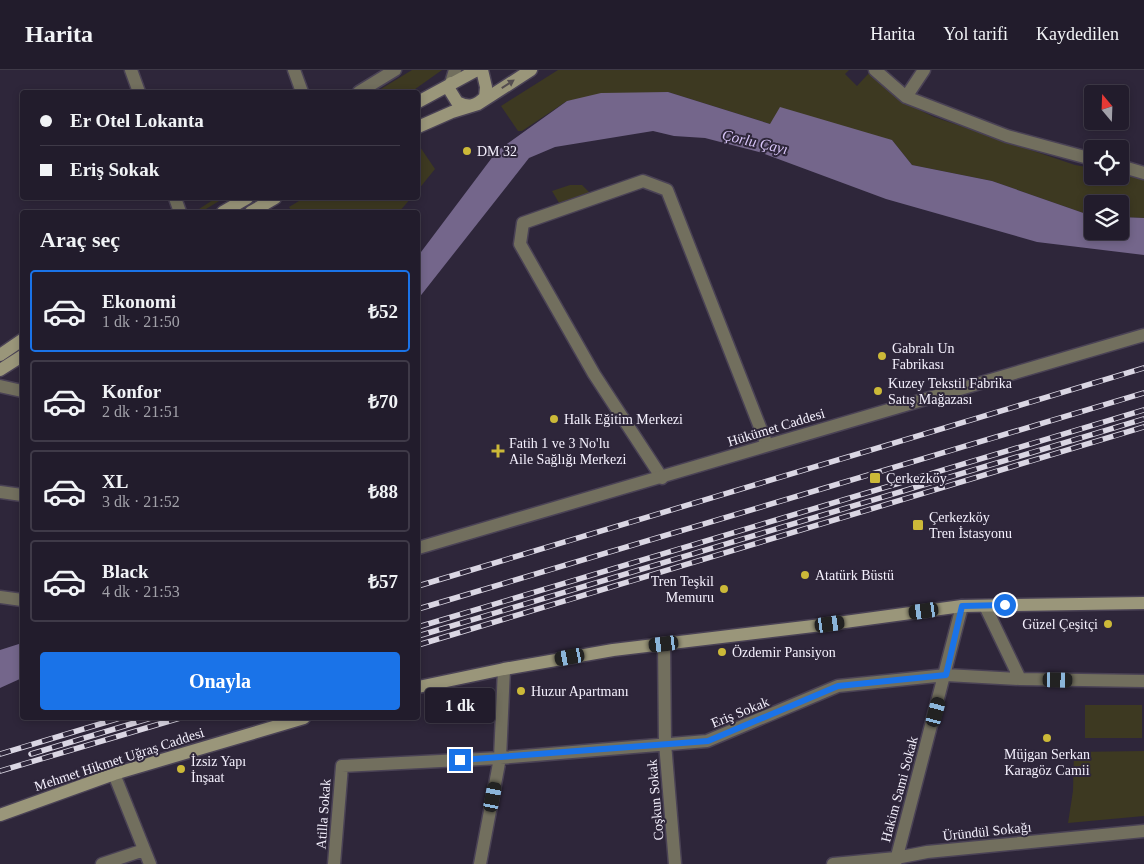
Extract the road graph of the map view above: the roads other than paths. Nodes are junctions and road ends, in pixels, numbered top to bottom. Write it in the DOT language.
graph roads {
  1 [pos="131,70"];
  2 [pos="294,70"];
  3 [pos="395,70"];
  4 [pos="455,70"];
  5 [pos="477,70"];
  6 [pos="482,70"];
  7 [pos="531,70"];
  8 [pos="875,70"];
  9 [pos="924,70"];
  10 [pos="452,83"];
  11 [pos="138,90"];
  12 [pos="301,90"];
  13 [pos="361,90"];
  14 [pos="906,97"];
  15 [pos="420,101"];
  16 [pos="478,104"];
  17 [pos="420,126"];
  18 [pos="1084,157"];
  19 [pos="1129,169"];
  20 [pos="1144,173"];
  21 [pos="244,200"];
  22 [pos="272,200"];
  23 [pos="226,210"];
  24 [pos="255,210"];
  25 [pos="1144,335"];
  26 [pos="20,341"];
  27 [pos="0,355"];
  28 [pos="20,357"];
  29 [pos="0,370"];
  30 [pos="0,386"];
  31 [pos="20,391"];
  32 [pos="767,445"];
  33 [pos="662,478"];
  34 [pos="0,492"];
  35 [pos="20,495"];
  36 [pos="420,547"];
  37 [pos="0,597"];
  38 [pos="20,600"];
  39 [pos="1144,603"];
  40 [pos="962,606"];
  41 [pos="985,606"];
  42 [pos="664,644"];
  43 [pos="504,669"];
  44 [pos="946,675"];
  45 [pos="1020,680"];
  46 [pos="1144,681"];
  47 [pos="420,687"];
  48 [pos="297,720"];
  49 [pos="665,743"];
  50 [pos="500,758"];
  51 [pos="342,766"];
  52 [pos="114,774"];
  53 [pos="0,815"];
  54 [pos="1144,831"];
  55 [pos="144,850"];
  56 [pos="896,861"];
  57 [pos="102,864"];
  58 [pos="150,864"];
  59 [pos="334,864"];
  60 [pos="474,864"];
  61 [pos="480,864"];
  62 [pos="674,864"];
  63 [pos="833,864"];
  1 -- 11 [label="street"];
  2 -- 12 [label="street"];
  3 -- 13 [label="street"];
  4 -- 10 [label="street"];
  5 -- 10 [label="main road"];
  6 -- 16 [label="main road"];
  16 -- 7 [label="main road, one-way"];
  8 -- 14 [label="street"];
  9 -- 14 [label="street"];
  10 -- 15 [label="main road"];
  10 -- 16 [label="main road"];
  14 -- 18 [label="street"];
  16 -- 17 [label="main road"];
  19 -- 20 [label="street"];
  21 -- 23 [label="main road"];
  22 -- 24 [label="main road"];
  25 -- 32 [label="street, Hükümet Caddesi"];
  26 -- 27 [label="main road"];
  28 -- 29 [label="main road"];
  30 -- 31 [label="street"];
  32 -- 33 [label="street, Hükümet Caddesi"];
  32 -- 33 [label="street"];
  33 -- 36 [label="street, Hükümet Caddesi"];
  34 -- 35 [label="street"];
  37 -- 38 [label="street"];
  39 -- 41 [label="main road"];
  40 -- 41 [label="main road"];
  40 -- 42 [label="main road"];
  40 -- 44 [label="street, Hakim Sami Sokak"];
  41 -- 45 [label="street"];
  42 -- 43 [label="main road"];
  42 -- 49 [label="street, Coşkun Sokak"];
  43 -- 47 [label="main road"];
  43 -- 50 [label="street"];
  44 -- 45 [label="street, Eriş Sokak"];
  44 -- 49 [label="street, Eriş Sokak"];
  44 -- 56 [label="street, Hakim Sami Sokak"];
  45 -- 46 [label="street, Eriş Sokak"];
  48 -- 52 [label="main road, Mehmet Hikmet Uğraş Caddesi"];
  49 -- 50 [label="street, Eriş Sokak"];
  49 -- 62 [label="street, Coşkun Sokak"];
  50 -- 51 [label="street, Eriş Sokak"];
  50 -- 61 [label="street"];
  51 -- 59 [label="street, Atilla Sokak"];
  52 -- 53 [label="main road, Mehmet Hikmet Uğraş Caddesi"];
  52 -- 55 [label="street"];
  54 -- 56 [label="street, Üründül Sokağı"];
  55 -- 57 [label="street"];
  55 -- 58 [label="street"];
  56 -- 63 [label="street, Üründül Sokağı"];
  60 -- 61 [label="street"];
}
